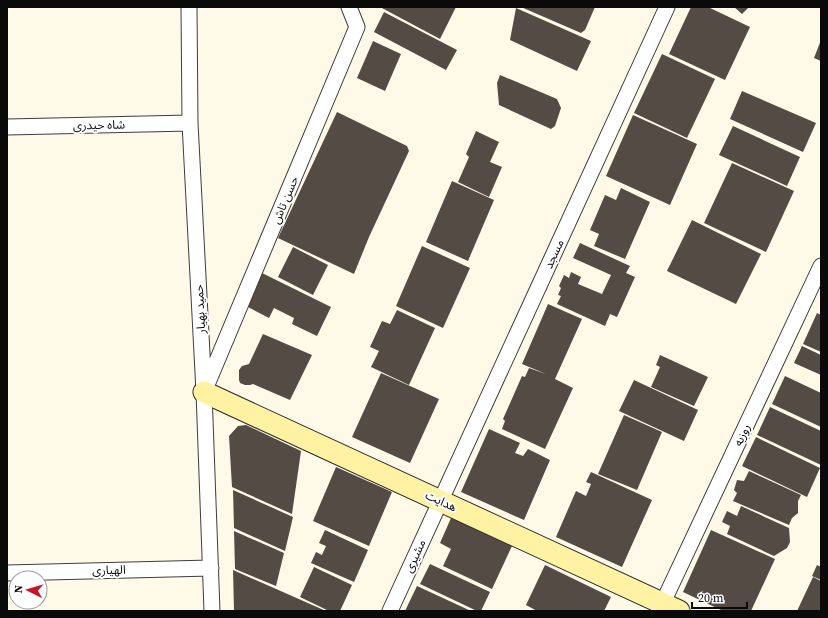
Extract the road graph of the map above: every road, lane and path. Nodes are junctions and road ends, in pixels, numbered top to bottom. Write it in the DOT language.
graph roads {
  1 [pos="189,7"];
  2 [pos="349,7"];
  3 [pos="668,7"];
  4 [pos="190,123"];
  5 [pos="7,127"];
  6 [pos="821,266"];
  7 [pos="204,392"];
  8 [pos="441,501"];
  9 [pos="211,568"];
  10 [pos="7,573"];
  11 [pos="667,609"];
  12 [pos="212,611"];
  13 [pos="390,611"];
  1 -- 4 [label="street, حمید بهیار"];
  2 -- 7 [label="street, حسن تاش"];
  3 -- 8 [label="street, مسجد"];
  4 -- 5 [label="street, شاه حیدری"];
  4 -- 7 [label="street, حمید بهیار"];
  6 -- 11 [label="street, روزبه"];
  7 -- 8 [label="street, هدایت"];
  7 -- 9 [label="street, حمید بهیار"];
  8 -- 11 [label="street, هدایت"];
  8 -- 13 [label="street, مشیری"];
  9 -- 10 [label="street, الهیاری"];
  9 -- 12 [label="street, حمید بهیار"];
}
